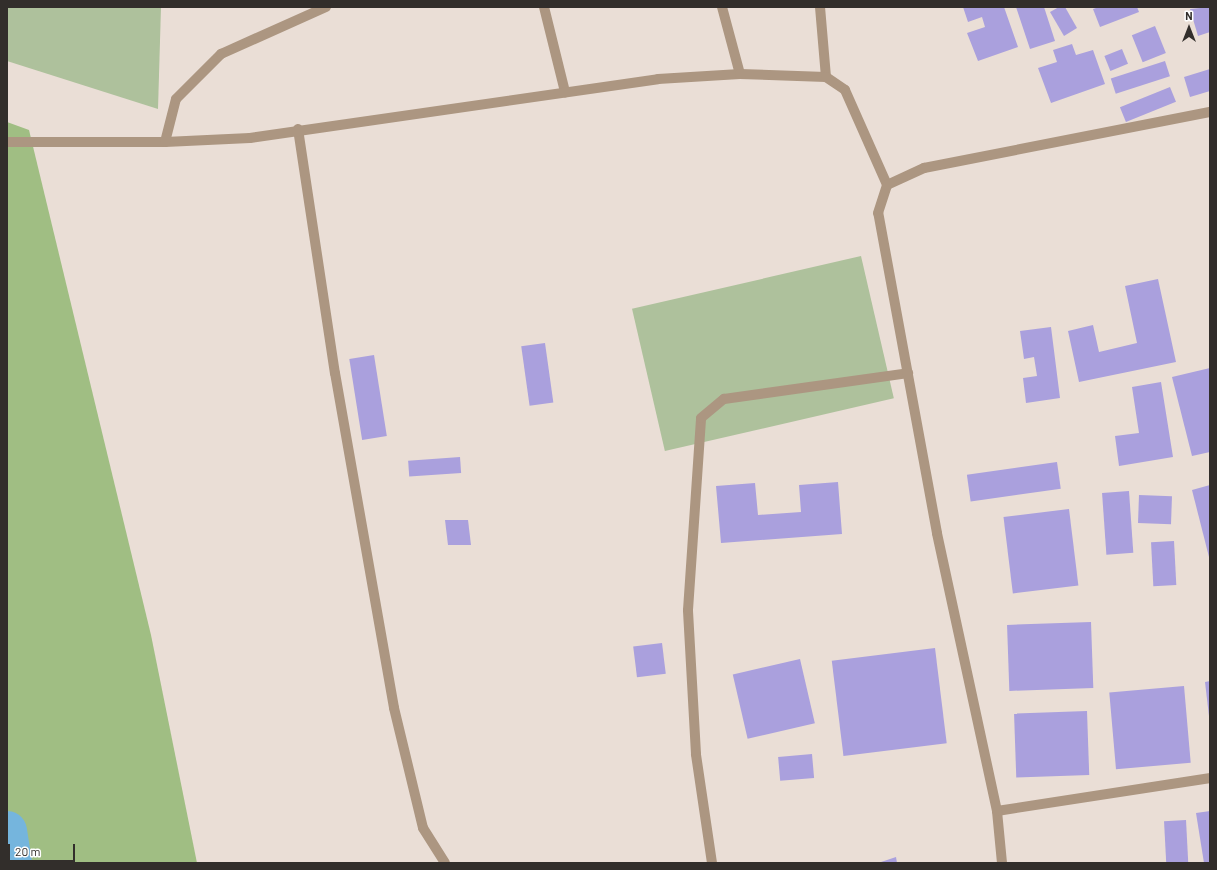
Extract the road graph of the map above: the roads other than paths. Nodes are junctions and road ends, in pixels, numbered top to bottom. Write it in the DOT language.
graph roads {
  1 [pos="326,7"];
  2 [pos="544,7"];
  3 [pos="722,7"];
  4 [pos="820,7"];
  5 [pos="740,74"];
  6 [pos="826,77"];
  7 [pos="565,92"];
  8 [pos="1210,112"];
  9 [pos="298,129"];
  10 [pos="7,142"];
  11 [pos="165,142"];
  12 [pos="887,185"];
  13 [pos="908,373"];
  14 [pos="1210,778"];
  15 [pos="997,811"];
  16 [pos="445,863"];
  17 [pos="712,863"];
  18 [pos="1002,863"];
  1 -- 11 [label="street"];
  2 -- 7 [label="street"];
  3 -- 5 [label="street"];
  4 -- 6 [label="street"];
  5 -- 6 [label="street"];
  5 -- 7 [label="street"];
  6 -- 12 [label="street"];
  7 -- 9 [label="street"];
  8 -- 12 [label="street"];
  9 -- 11 [label="street"];
  9 -- 16 [label="street"];
  10 -- 11 [label="street"];
  12 -- 13 [label="street"];
  13 -- 15 [label="street"];
  13 -- 17 [label="street"];
  14 -- 15 [label="street"];
  15 -- 18 [label="street"];
}
